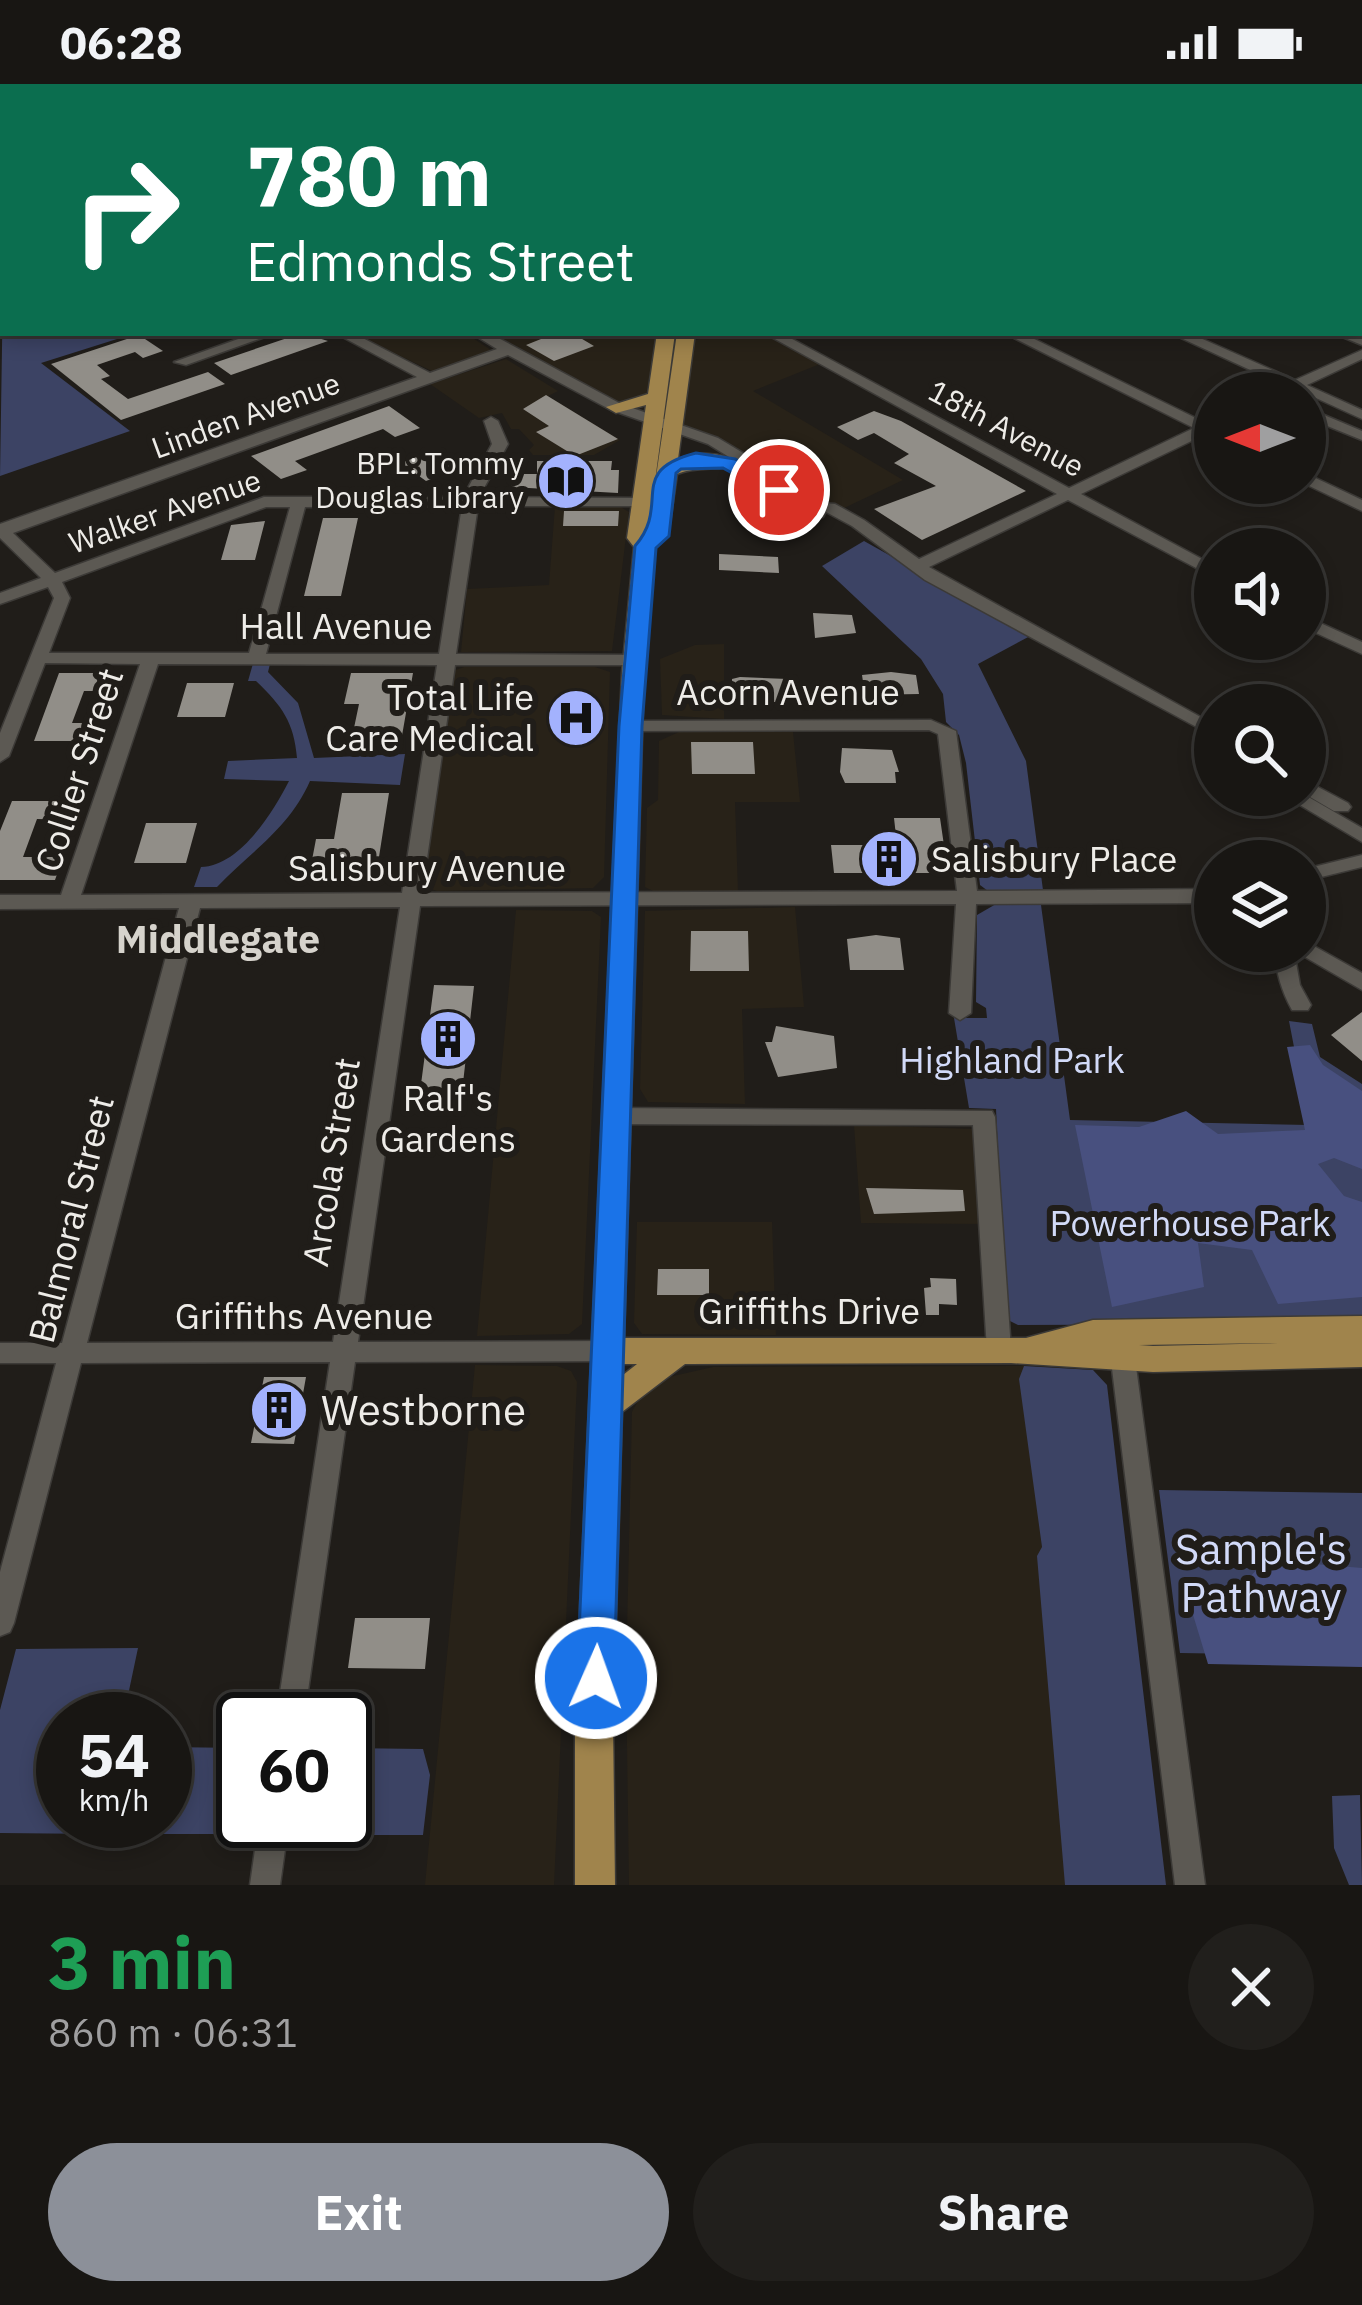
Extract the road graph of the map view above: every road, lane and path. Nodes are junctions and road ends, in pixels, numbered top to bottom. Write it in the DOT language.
graph roads {
  1 [pos="260,336"];
  2 [pos="348,336"];
  3 [pos="483,336"];
  4 [pos="666,336"];
  5 [pos="685,336"];
  6 [pos="777,336"];
  7 [pos="1017,336"];
  8 [pos="1184,336"];
  9 [pos="508,350"];
  10 [pos="1362,354"];
  11 [pos="181,362"];
  12 [pos="1265,372"];
  13 [pos="1325,372"];
  14 [pos="432,379"];
  15 [pos="658,397"];
  16 [pos="1326,399"];
  17 [pos="616,407"];
  18 [pos="1362,415"];
  19 [pos="1194,420"];
  20 [pos="1326,420"];
  21 [pos="491,421"];
  22 [pos="662,429"];
  23 [pos="1360,436"];
  24 [pos="1194,437"];
  25 [pos="728,463"];
  26 [pos="667,471"];
  27 [pos="1326,488"];
  28 [pos="791,493"];
  29 [pos="1069,494"];
  30 [pos="299,501"];
  31 [pos="471,501"];
  32 [pos="640,501"];
  33 [pos="1362,506"];
  34 [pos="1,530"];
  35 [pos="645,546"];
  36 [pos="1194,562"];
  37 [pos="81,568"];
  38 [pos="925,568"];
  39 [pos="52,579"];
  40 [pos="62,598"];
  41 [pos="0,599"];
  42 [pos="1326,631"];
  43 [pos="1362,649"];
  44 [pos="38,658"];
  45 [pos="151,658"];
  46 [pos="256,658"];
  47 [pos="446,660"];
  48 [pos="634,660"];
  49 [pos="1118,682"];
  50 [pos="1194,721"];
  51 [pos="631,726"];
  52 [pos="1194,734"];
  53 [pos="0,756"];
  54 [pos="1326,798"];
  55 [pos="1326,815"];
  56 [pos="1362,819"];
  57 [pos="1362,836"];
  58 [pos="1362,861"];
  59 [pos="1326,870"];
  60 [pos="1194,896"];
  61 [pos="965,898"];
  62 [pos="624,900"];
  63 [pos="409,901"];
  64 [pos="0,902"];
  65 [pos="69,902"];
  66 [pos="191,902"];
  67 [pos="1326,961"];
  68 [pos="1286,972"];
  69 [pos="1362,983"];
  70 [pos="1300,1005"];
  71 [pos="960,1013"];
  72 [pos="616,1116"];
  73 [pos="1362,1329"];
  74 [pos="1122,1346"];
  75 [pos="1005,1350"];
  76 [pos="608,1351"];
  77 [pos="678,1351"];
  78 [pos="74,1352"];
  79 [pos="344,1352"];
  80 [pos="0,1353"];
  81 [pos="1362,1354"];
  82 [pos="606,1406"];
  83 [pos="0,1623"];
  84 [pos="294,1692"];
  85 [pos="270,1848"];
  86 [pos="265,1885"];
  87 [pos="595,1885"];
  88 [pos="1190,1885"];
  1 -- 11 [label="street"];
  2 -- 14 [label="street"];
  3 -- 9 [label="street"];
  4 -- 15 [label="main road"];
  5 -- 22 [label="main road"];
  6 -- 29 [label="street, 18th Avenue"];
  7 -- 19 [label="street"];
  8 -- 12 [label="street"];
  9 -- 14 [label="street, Linden Avenue"];
  9 -- 17 [label="street"];
  9 -- 22 [label="street"];
  10 -- 13 [label="street"];
  14 -- 34 [label="street, Linden Avenue"];
  15 -- 17 [label="main road"];
  15 -- 22 [label="main road"];
  16 -- 18 [label="street"];
  17 -- 22 [label="street"];
  20 -- 23 [label="street"];
  21 -- 31 [label="street"];
  22 -- 25 [label="street"];
  22 -- 26 [label="main road"];
  22 -- 28 [label="street"];
  22 -- 32 [label="main road"];
  24 -- 29 [label="street"];
  25 -- 26 [label="main road"];
  25 -- 28 [label="street"];
  26 -- 35 [label="main road"];
  27 -- 33 [label="street"];
  28 -- 38 [label="street"];
  29 -- 36 [label="street, 18th Avenue"];
  29 -- 38 [label="street"];
  30 -- 31 [label="street, Walker Avenue"];
  30 -- 37 [label="street, Walker Avenue"];
  30 -- 46 [label="street"];
  31 -- 32 [label="street, Walker Avenue"];
  31 -- 47 [label="street"];
  32 -- 35 [label="main road"];
  34 -- 39 [label="street"];
  35 -- 48 [label="main road"];
  37 -- 39 [label="street, Walker Avenue"];
  37 -- 40 [label="street"];
  38 -- 49 [label="street"];
  39 -- 40 [label="street"];
  39 -- 41 [label="street, Walker Avenue"];
  40 -- 44 [label="street"];
  42 -- 43 [label="street"];
  44 -- 45 [label="street, Hall Avenue"];
  44 -- 53 [label="street"];
  45 -- 46 [label="street, Hall Avenue"];
  45 -- 65 [label="street, Collier Street"];
  46 -- 47 [label="street, Hall Avenue"];
  47 -- 48 [label="street, Hall Avenue"];
  47 -- 63 [label="street, Arcola Street"];
  48 -- 51 [label="main road"];
  49 -- 50 [label="street"];
  49 -- 52 [label="street"];
  51 -- 61 [label="street, Acorn Avenue"];
  51 -- 62 [label="main road"];
  54 -- 56 [label="street"];
  55 -- 57 [label="street"];
  58 -- 59 [label="street"];
  60 -- 61 [label="street, Salisbury Avenue"];
  61 -- 62 [label="street, Salisbury Avenue"];
  61 -- 71 [label="street"];
  62 -- 63 [label="street, Salisbury Avenue"];
  62 -- 72 [label="main road"];
  63 -- 66 [label="street, Salisbury Avenue"];
  63 -- 79 [label="street, Arcola Street"];
  64 -- 65 [label="street, Salisbury Avenue"];
  65 -- 66 [label="street, Salisbury Avenue"];
  66 -- 78 [label="street, Balmoral Street"];
  67 -- 69 [label="street"];
  68 -- 70 [label="street"];
  72 -- 75 [label="street"];
  72 -- 76 [label="main road"];
  73 -- 74 [label="main road, Griffiths Drive"];
  74 -- 75 [label="main road, Griffiths Drive"];
  74 -- 81 [label="main road, Griffiths Drive"];
  74 -- 88 [label="street"];
  75 -- 77 [label="main road, Griffiths Drive"];
  76 -- 77 [label="main road, Griffiths Drive"];
  76 -- 79 [label="street, Griffiths Avenue"];
  76 -- 82 [label="main road"];
  77 -- 82 [label="main road"];
  78 -- 79 [label="street, Griffiths Avenue"];
  78 -- 80 [label="street, Griffiths Avenue"];
  78 -- 83 [label="street, Balmoral Street"];
  79 -- 84 [label="street, Arcola Street"];
  82 -- 87 [label="main road"];
  85 -- 86 [label="street"];
}
